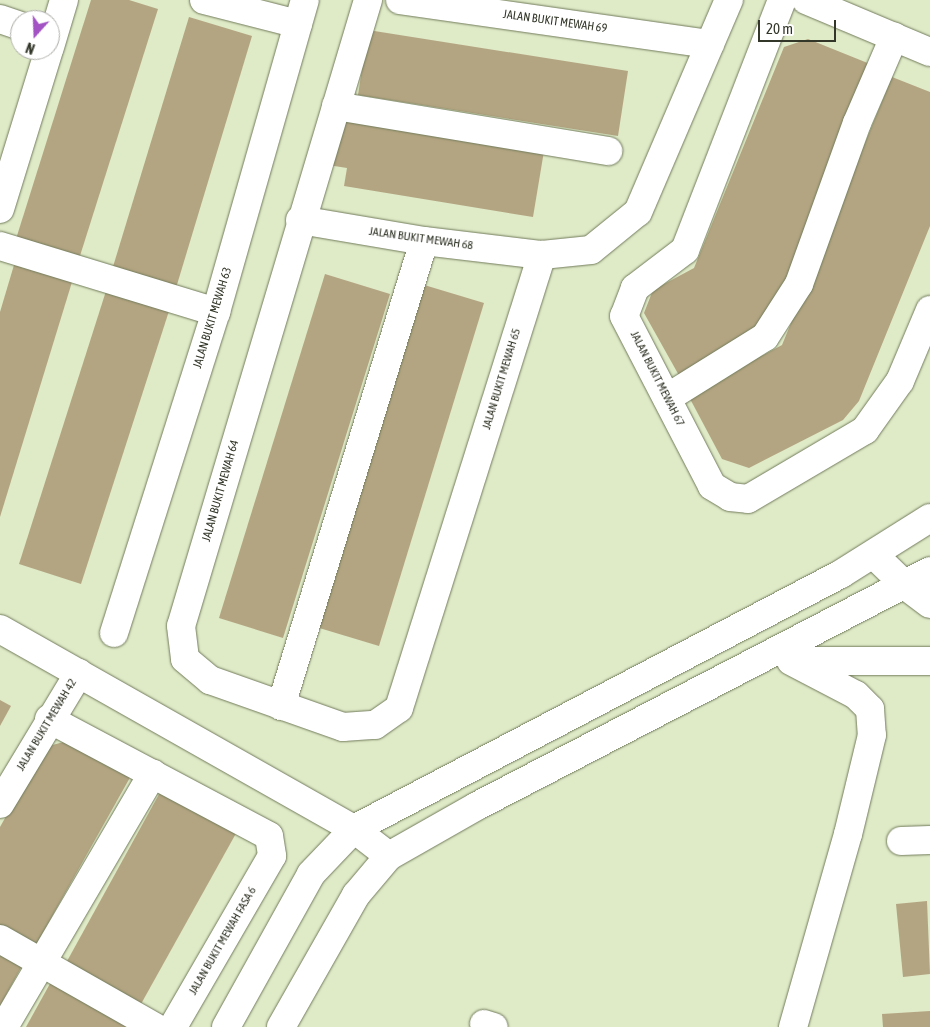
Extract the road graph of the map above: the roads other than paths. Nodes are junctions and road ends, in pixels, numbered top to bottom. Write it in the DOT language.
graph roads {
  1 [pos="64,0"];
  2 [pos="204,0"];
  3 [pos="368,0"];
  4 [pos="400,0"];
  5 [pos="729,0"];
  6 [pos="782,0"];
  7 [pos="806,0"];
  8 [pos="302,12"];
  9 [pos="60,13"];
  10 [pos="894,37"];
  11 [pos="710,44"];
  12 [pos="930,52"];
  13 [pos="46,60"];
  14 [pos="336,106"];
  15 [pos="608,151"];
  16 [pos="0,209"];
  17 [pos="300,220"];
  18 [pos="424,241"];
  19 [pos="0,246"];
  20 [pos="542,255"];
  21 [pos="930,310"];
  22 [pos="216,312"];
  23 [pos="667,398"];
  24 [pos="930,518"];
  25 [pos="884,549"];
  26 [pos="923,577"];
  27 [pos="930,604"];
  28 [pos="0,629"];
  29 [pos="114,634"];
  30 [pos="791,661"];
  31 [pos="930,662"];
  32 [pos="741,671"];
  33 [pos="79,673"];
  34 [pos="281,706"];
  35 [pos="49,719"];
  36 [pos="152,773"];
  37 [pos="0,804"];
  38 [pos="354,829"];
  39 [pos="930,840"];
  40 [pos="901,841"];
  41 [pos="389,856"];
  42 [pos="0,939"];
  43 [pos="42,962"];
  44 [pos="4,1027"];
  45 [pos="155,1027"];
  46 [pos="173,1027"];
  47 [pos="226,1027"];
  48 [pos="281,1027"];
  49 [pos="793,1027"];
  1 -- 9 [label="street"];
  2 -- 8 [label="street"];
  3 -- 14 [label="street, JALAN BUKIT MEWAH 64"];
  4 -- 11 [label="street, JALAN BUKIT MEWAH 69"];
  5 -- 11 [label="street"];
  6 -- 23 [label="street, JALAN BUKIT MEWAH 67"];
  7 -- 10 [label="street"];
  8 -- 22 [label="street, JALAN BUKIT MEWAH 63"];
  10 -- 12 [label="street"];
  10 -- 23 [label="street"];
  11 -- 20 [label="street"];
  13 -- 16 [label="street"];
  14 -- 15 [label="street"];
  14 -- 17 [label="street, JALAN BUKIT MEWAH 64"];
  17 -- 18 [label="street, JALAN BUKIT MEWAH 68"];
  17 -- 34 [label="street, JALAN BUKIT MEWAH 64"];
  18 -- 20 [label="street, JALAN BUKIT MEWAH 68"];
  18 -- 34 [label="street"];
  19 -- 22 [label="street"];
  20 -- 34 [label="street, JALAN BUKIT MEWAH 65"];
  21 -- 23 [label="street, JALAN BUKIT MEWAH 67"];
  22 -- 29 [label="street, JALAN BUKIT MEWAH 63"];
  24 -- 25 [label="street"];
  25 -- 26 [label="street"];
  25 -- 38 [label="street"];
  26 -- 27 [label="street"];
  26 -- 32 [label="street"];
  28 -- 33 [label="street"];
  30 -- 31 [label="street"];
  30 -- 32 [label="street"];
  30 -- 49 [label="street"];
  32 -- 41 [label="street"];
  33 -- 35 [label="street, JALAN BUKIT MEWAH 42"];
  33 -- 38 [label="street"];
  35 -- 36 [label="street"];
  35 -- 37 [label="street, JALAN BUKIT MEWAH 42"];
  36 -- 43 [label="street"];
  36 -- 46 [label="street, JALAN BUKIT MEWAH FASA 6"];
  38 -- 41 [label="street"];
  38 -- 47 [label="street"];
  39 -- 40 [label="street"];
  41 -- 48 [label="street"];
  42 -- 43 [label="street"];
  43 -- 44 [label="street"];
  43 -- 45 [label="street"];
}
